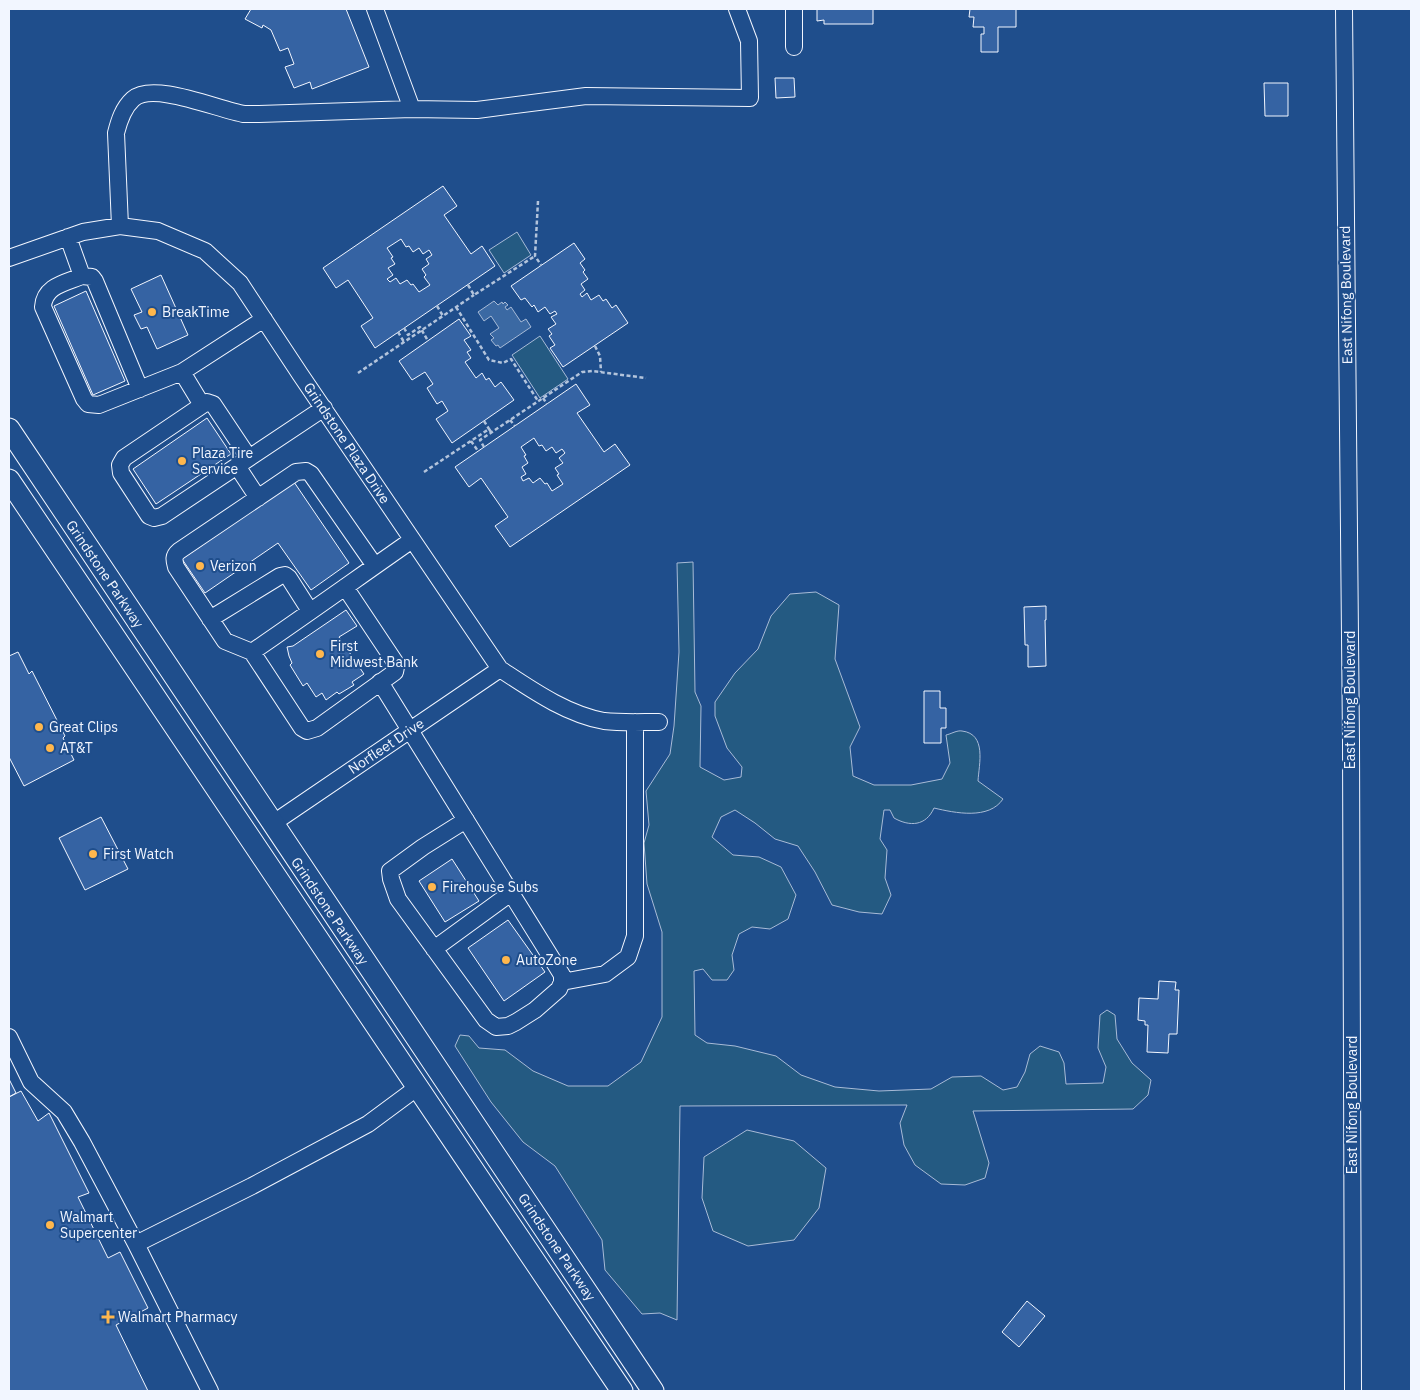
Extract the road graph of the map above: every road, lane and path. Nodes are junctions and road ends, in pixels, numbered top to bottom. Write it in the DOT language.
graph roads {
  1 [pos="375,9"];
  2 [pos="736,9"];
  3 [pos="794,9"];
  4 [pos="1344,9"];
  5 [pos="794,47"];
  6 [pos="412,109"];
  7 [pos="538,201"];
  8 [pos="120,226"];
  9 [pos="68,237"];
  10 [pos="535,256"];
  11 [pos="9,258"];
  12 [pos="541,265"];
  13 [pos="82,276"];
  14 [pos="468,285"];
  15 [pos="474,295"];
  16 [pos="437,306"];
  17 [pos="456,307"];
  18 [pos="443,316"];
  19 [pos="264,319"];
  20 [pos="404,328"];
  21 [pos="422,330"];
  22 [pos="398,332"];
  23 [pos="428,341"];
  24 [pos="404,342"];
  25 [pos="595,346"];
  26 [pos="182,372"];
  27 [pos="601,372"];
  28 [pos="358,373"];
  29 [pos="646,378"];
  30 [pos="140,389"];
  31 [pos="543,398"];
  32 [pos="538,401"];
  33 [pos="547,404"];
  34 [pos="202,405"];
  35 [pos="324,408"];
  36 [pos="510,420"];
  37 [pos="484,421"];
  38 [pos="514,426"];
  39 [pos="9,430"];
  40 [pos="490,431"];
  41 [pos="472,441"];
  42 [pos="484,447"];
  43 [pos="478,451"];
  44 [pos="243,462"];
  45 [pos="424,472"];
  46 [pos="9,480"];
  47 [pos="258,498"];
  48 [pos="412,540"];
  49 [pos="375,566"];
  50 [pos="345,587"];
  51 [pos="310,611"];
  52 [pos="210,620"];
  53 [pos="252,652"];
  54 [pos="500,669"];
  55 [pos="380,682"];
  56 [pos="635,722"];
  57 [pos="659,722"];
  58 [pos="410,730"];
  59 [pos="466,820"];
  60 [pos="272,824"];
  61 [pos="511,893"];
  62 [pos="434,949"];
  63 [pos="562,982"];
  64 [pos="9,1037"];
  65 [pos="418,1088"];
  66 [pos="136,1244"];
  67 [pos="210,1391"];
  68 [pos="622,1391"];
  69 [pos="653,1391"];
  70 [pos="1353,1391"];
  1 -- 6 [label="street"];
  2 -- 6 [label="street"];
  3 -- 5 [label="street"];
  4 -- 70 [label="street, East Nifong Boulevard"];
  6 -- 8 [label="street"];
  7 -- 10 [label="path"];
  8 -- 9 [label="street, Grindstone Plaza Drive"];
  8 -- 19 [label="street, Grindstone Plaza Drive"];
  9 -- 11 [label="street, Grindstone Plaza Drive"];
  9 -- 13 [label="street"];
  10 -- 12 [label="path"];
  10 -- 15 [label="path"];
  13 -- 30 [label="street"];
  13 -- 30 [label="street"];
  14 -- 15 [label="path"];
  15 -- 17 [label="path"];
  16 -- 18 [label="path"];
  17 -- 18 [label="path"];
  17 -- 32 [label="path"];
  18 -- 21 [label="path"];
  19 -- 26 [label="street"];
  19 -- 35 [label="street, Grindstone Plaza Drive"];
  20 -- 21 [label="path"];
  21 -- 23 [label="path"];
  21 -- 24 [label="path"];
  22 -- 24 [label="path"];
  24 -- 28 [label="path"];
  25 -- 27 [label="path"];
  26 -- 30 [label="street"];
  26 -- 34 [label="street"];
  27 -- 29 [label="path"];
  27 -- 31 [label="path"];
  31 -- 32 [label="path"];
  31 -- 33 [label="path"];
  32 -- 36 [label="path"];
  34 -- 44 [label="street"];
  34 -- 44 [label="street"];
  35 -- 44 [label="street"];
  35 -- 48 [label="street, Grindstone Plaza Drive"];
  36 -- 38 [label="path"];
  36 -- 40 [label="path"];
  37 -- 40 [label="path"];
  39 -- 60 [label="main road, Grindstone Parkway"];
  40 -- 41 [label="path"];
  40 -- 42 [label="path"];
  41 -- 43 [label="path"];
  41 -- 45 [label="path"];
  44 -- 47 [label="street"];
  46 -- 65 [label="main road, Grindstone Parkway"];
  47 -- 49 [label="street"];
  47 -- 52 [label="street"];
  48 -- 49 [label="street"];
  48 -- 54 [label="street, Grindstone Plaza Drive"];
  49 -- 50 [label="street"];
  50 -- 51 [label="street"];
  50 -- 55 [label="street"];
  51 -- 52 [label="street"];
  51 -- 53 [label="street"];
  52 -- 53 [label="street"];
  53 -- 55 [label="street"];
  54 -- 56 [label="street, Grindstone Plaza Drive"];
  54 -- 58 [label="street, Norfleet Drive"];
  55 -- 58 [label="street"];
  56 -- 57 [label="street, Grindstone Plaza Drive"];
  56 -- 63 [label="street"];
  58 -- 59 [label="street"];
  58 -- 60 [label="street, Norfleet Drive"];
  59 -- 61 [label="street"];
  59 -- 62 [label="street"];
  60 -- 69 [label="main road, Grindstone Parkway"];
  61 -- 62 [label="street"];
  61 -- 63 [label="street"];
  62 -- 63 [label="street"];
  64 -- 66 [label="street"];
  65 -- 66 [label="street"];
  65 -- 68 [label="main road, Grindstone Parkway"];
  66 -- 67 [label="street"];
}
